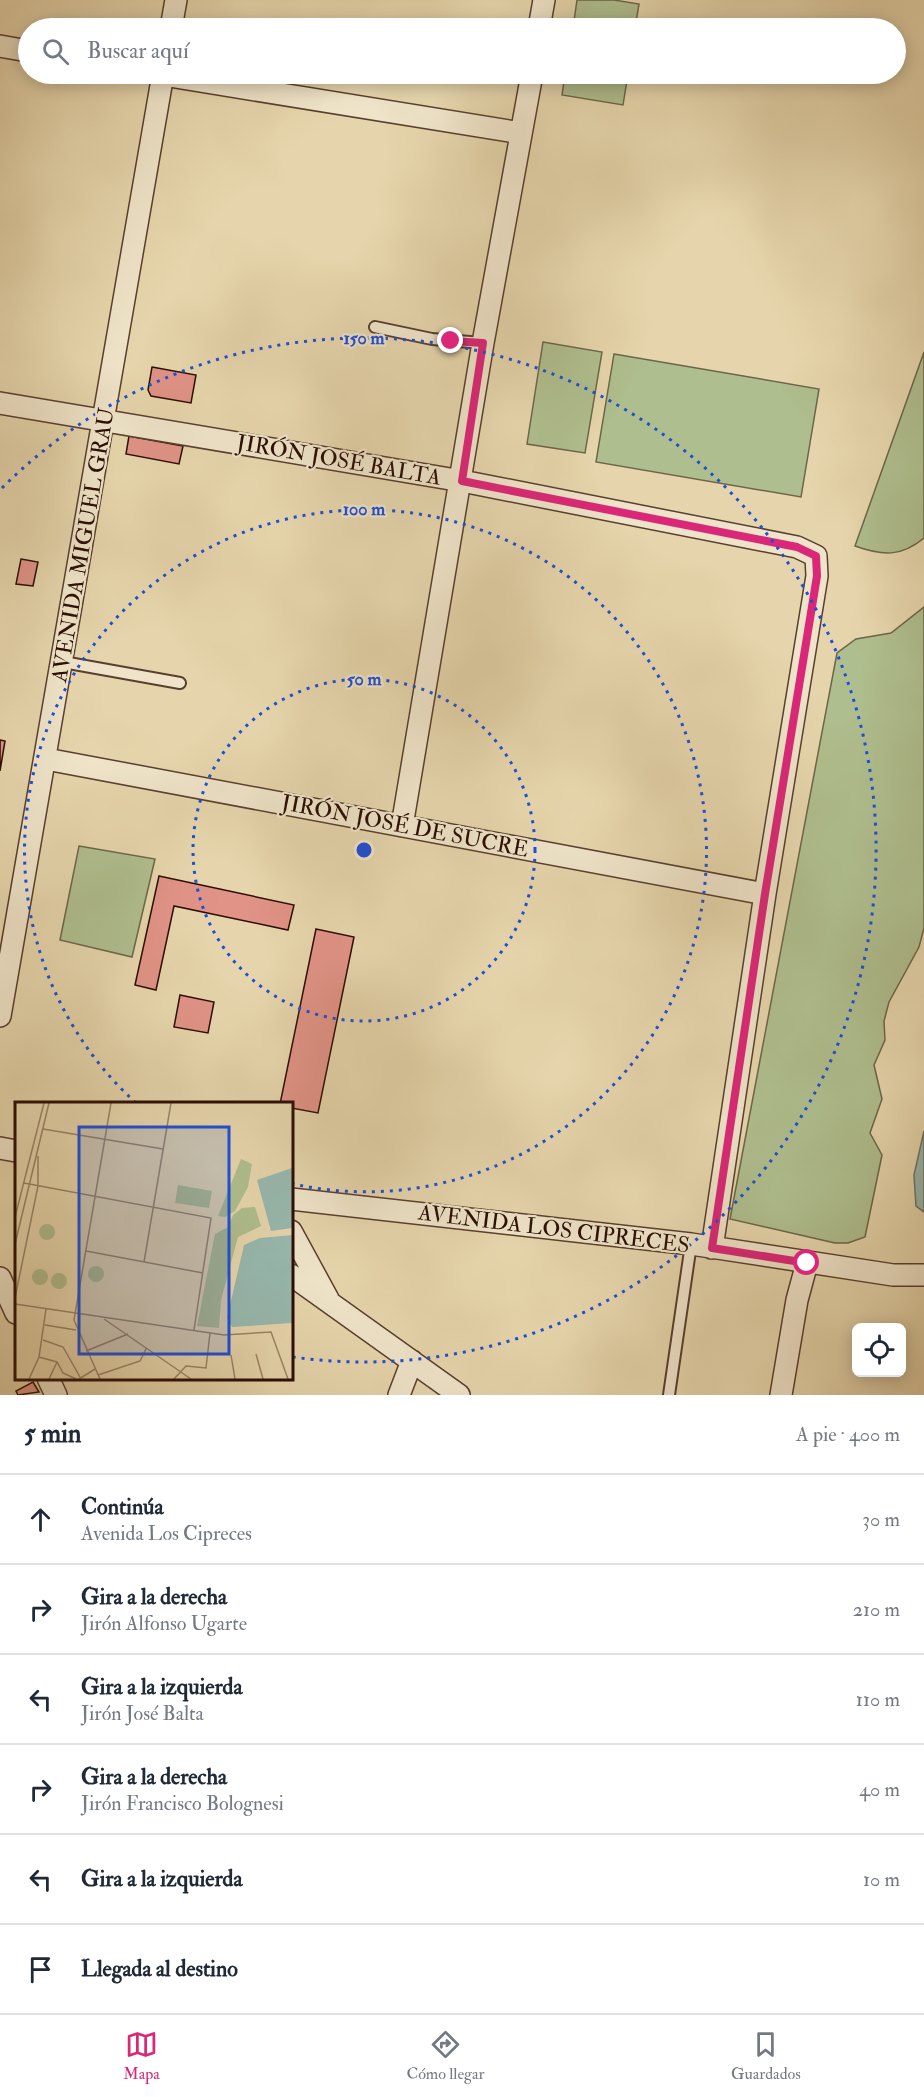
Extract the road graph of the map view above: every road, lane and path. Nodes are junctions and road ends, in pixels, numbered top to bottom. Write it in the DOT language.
graph roads {
  1 [pos="176,0"];
  2 [pos="544,0"];
  3 [pos="173,18"];
  4 [pos="541,18"];
  5 [pos="0,46"];
  6 [pos="18,49"];
  7 [pos="159,84"];
  8 [pos="222,84"];
  9 [pos="530,84"];
  10 [pos="521,133"];
  11 [pos="375,327"];
  12 [pos="483,343"];
  13 [pos="0,402"];
  14 [pos="104,420"];
  15 [pos="462,481"];
  16 [pos="63,662"];
  17 [pos="180,683"];
  18 [pos="46,759"];
  19 [pos="402,826"];
  20 [pos="765,894"];
  21 [pos="0,1016"];
  22 [pos="0,1148"];
  23 [pos="15,1150"];
  24 [pos="292,1199"];
  25 [pos="292,1238"];
  26 [pos="691,1244"];
  27 [pos="712,1248"];
  28 [pos="807,1263"];
  29 [pos="297,1275"];
  30 [pos="924,1275"];
  31 [pos="0,1278"];
  32 [pos="15,1311"];
  33 [pos="412,1361"];
  34 [pos="49,1380"];
  35 [pos="56,1395"];
  36 [pos="399,1395"];
  37 [pos="459,1395"];
  38 [pos="669,1395"];
  39 [pos="781,1395"];
  1 -- 3 [label="street"];
  2 -- 4 [label="street"];
  5 -- 6 [label="street"];
  7 -- 14 [label="street, AVENIDA MIGUEL GRAU"];
  8 -- 10 [label="street"];
  9 -- 10 [label="street"];
  10 -- 12 [label="street"];
  11 -- 12 [label="lane"];
  12 -- 15 [label="street"];
  13 -- 14 [label="street, JIRÓN JOSÉ BALTA"];
  14 -- 15 [label="street, JIRÓN JOSÉ BALTA"];
  14 -- 16 [label="street, AVENIDA MIGUEL GRAU"];
  15 -- 19 [label="street"];
  15 -- 20 [label="street, JIRÓN JOSÉ BALTA"];
  16 -- 17 [label="lane"];
  16 -- 18 [label="street, AVENIDA MIGUEL GRAU"];
  18 -- 19 [label="street, JIRÓN JOSÉ DE SUCRE"];
  18 -- 21 [label="street, AVENIDA MIGUEL GRAU"];
  19 -- 20 [label="street, JIRÓN JOSÉ DE SUCRE"];
  20 -- 27 [label="street"];
  22 -- 23 [label="street"];
  24 -- 26 [label="street, AVENIDA LOS CIPRECES"];
  25 -- 29 [label="street"];
  26 -- 27 [label="street, AVENIDA LOS CIPRECES"];
  26 -- 38 [label="lane"];
  27 -- 28 [label="street, AVENIDA LOS CIPRECES"];
  28 -- 30 [label="street, AVENIDA LOS CIPRECES"];
  28 -- 39 [label="street"];
  29 -- 33 [label="street"];
  31 -- 32 [label="street"];
  33 -- 36 [label="street"];
  33 -- 37 [label="street"];
  34 -- 35 [label="street"];
}
